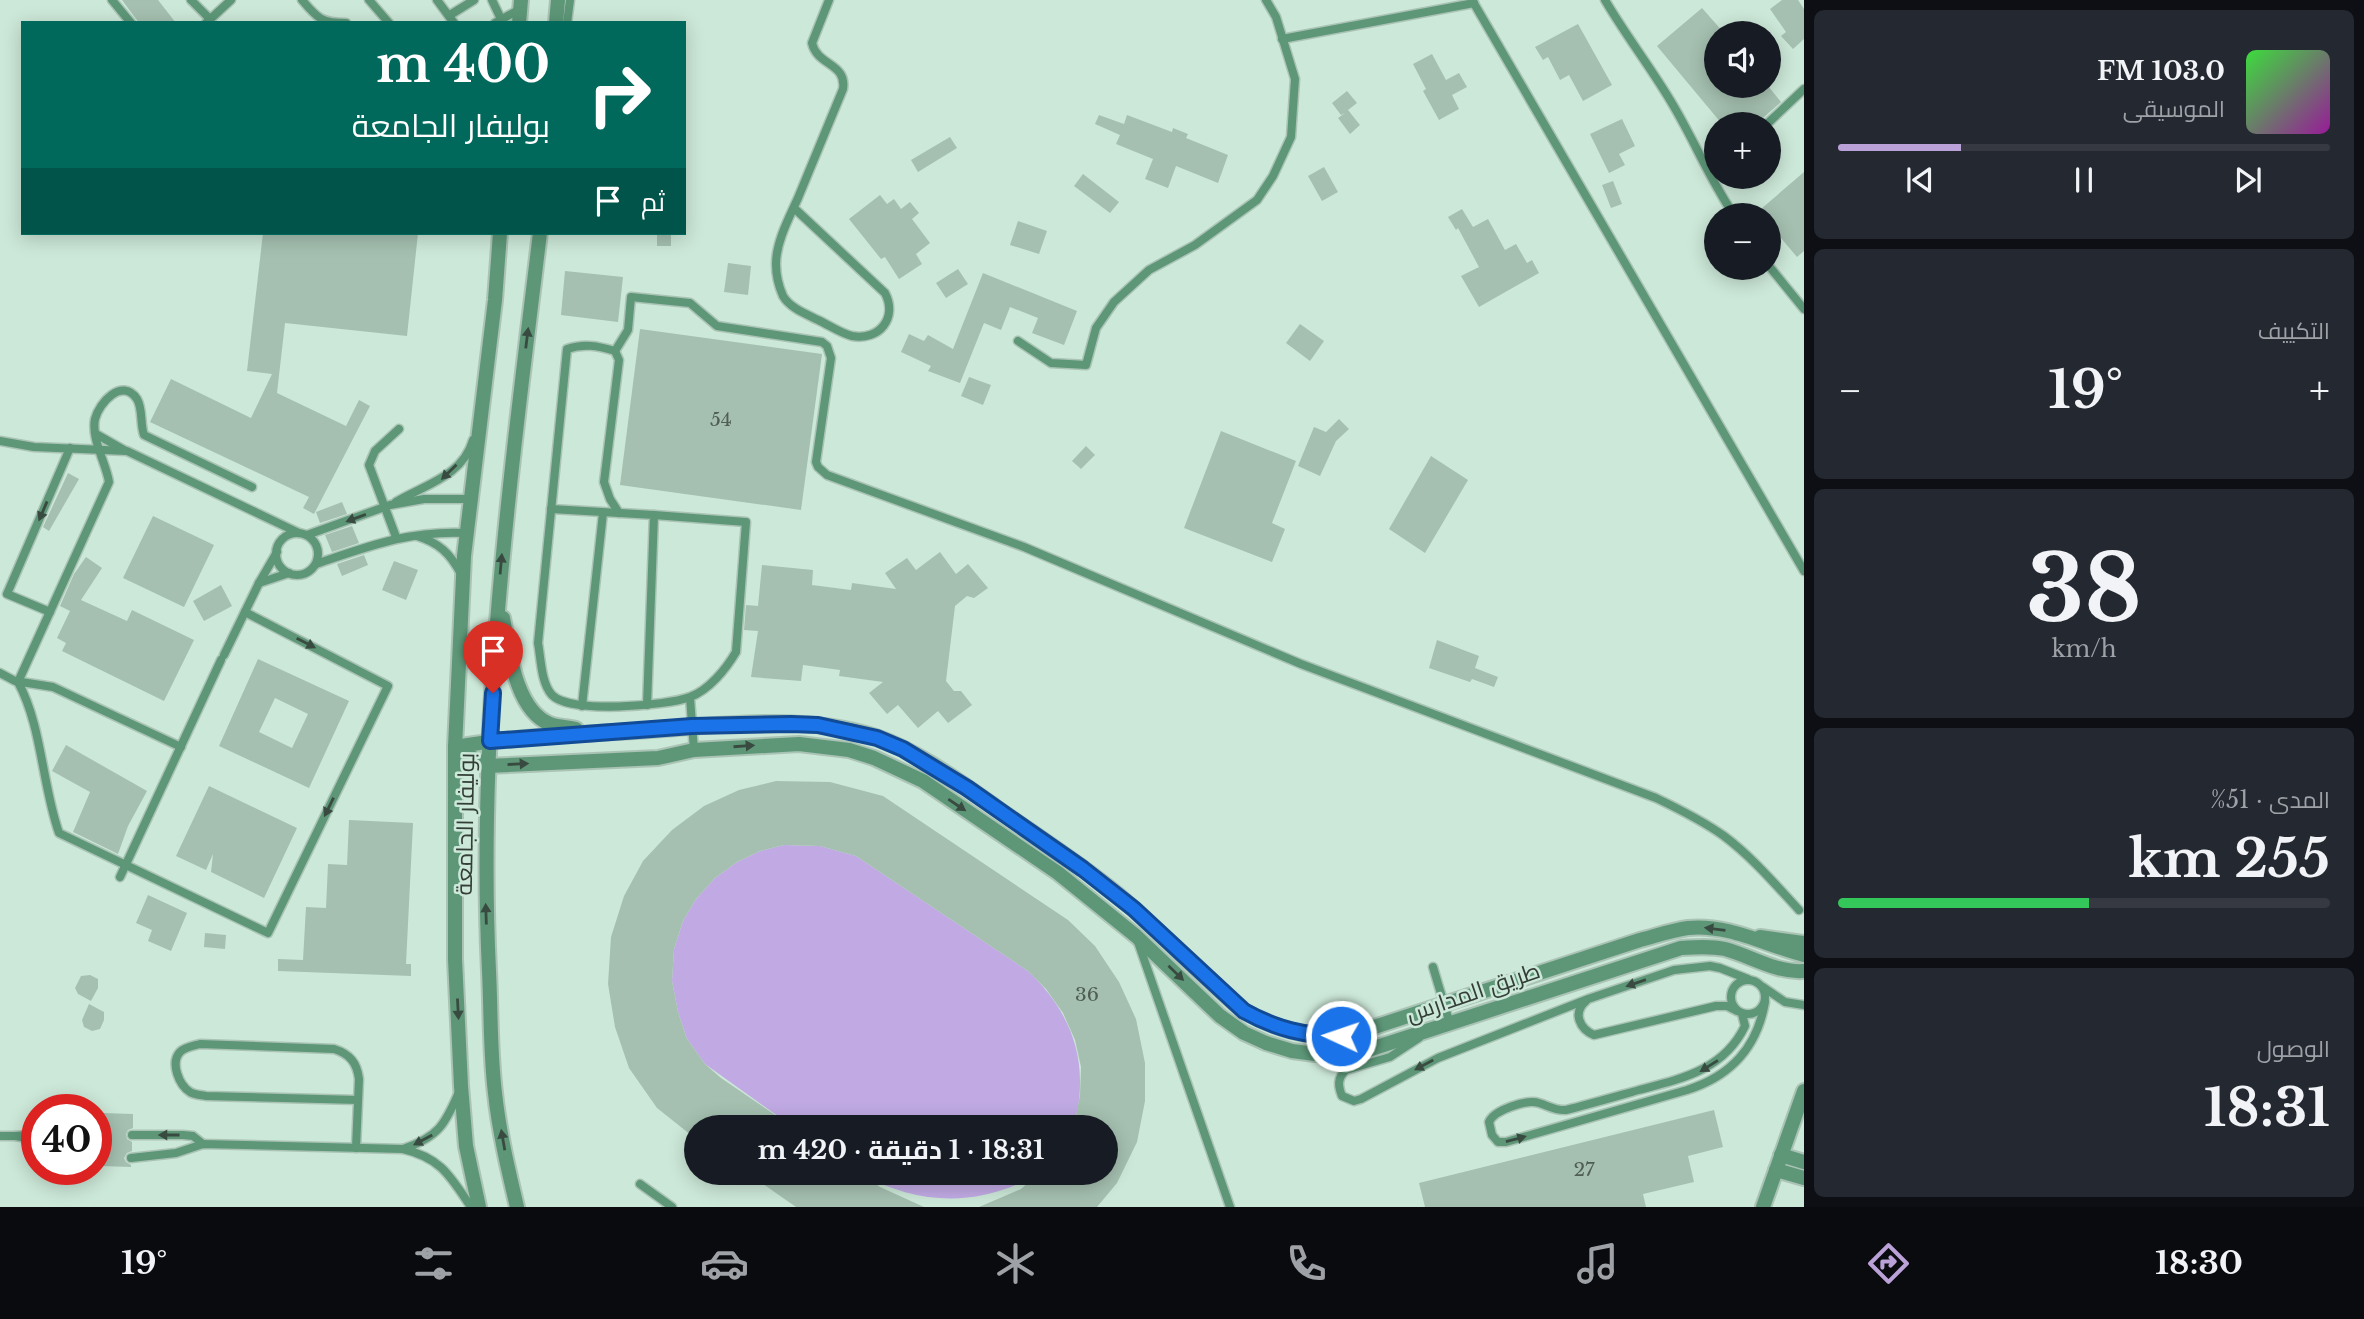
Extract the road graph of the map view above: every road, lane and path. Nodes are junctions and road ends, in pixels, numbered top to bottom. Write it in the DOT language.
graph roads {
  1 [pos="112,0"];
  2 [pos="191,0"];
  3 [pos="231,0"];
  4 [pos="302,0"];
  5 [pos="369,0"];
  6 [pos="438,0"];
  7 [pos="474,0"];
  8 [pos="492,0"];
  9 [pos="558,0"];
  10 [pos="570,0"];
  11 [pos="829,0"];
  12 [pos="1266,0"];
  13 [pos="1605,0"];
  14 [pos="1473,2"];
  15 [pos="520,11"];
  16 [pos="452,19"];
  17 [pos="208,20"];
  18 [pos="129,21"];
  19 [pos="324,21"];
  20 [pos="387,21"];
  21 [pos="498,21"];
  22 [pos="556,21"];
  23 [pos="567,21"];
  24 [pos="1282,39"];
  25 [pos="1804,89"];
  26 [pos="1780,112"];
  27 [pos="1704,157"];
  28 [pos="794,208"];
  29 [pos="500,235"];
  30 [pos="540,235"];
  31 [pos="1780,280"];
  32 [pos="1804,309"];
  33 [pos="1018,341"];
  34 [pos="615,351"];
  35 [pos="481,414"];
  36 [pos="398,429"];
  37 [pos="96,434"];
  38 [pos="0,442"];
  39 [pos="70,448"];
  40 [pos="98,450"];
  41 [pos="127,451"];
  42 [pos="252,487"];
  43 [pos="471,499"];
  44 [pos="387,506"];
  45 [pos="551,509"];
  46 [pos="603,513"];
  47 [pos="619,513"];
  48 [pos="654,515"];
  49 [pos="467,533"];
  50 [pos="303,534"];
  51 [pos="415,535"];
  52 [pos="396,537"];
  53 [pos="277,552"];
  54 [pos="316,564"];
  55 [pos="1804,571"];
  56 [pos="289,573"];
  57 [pos="463,576"];
  58 [pos="259,583"];
  59 [pos="498,597"];
  60 [pos="50,612"];
  61 [pos="245,612"];
  62 [pos="0,673"];
  63 [pos="18,682"];
  64 [pos="690,698"];
  65 [pos="647,705"];
  66 [pos="582,706"];
  67 [pos="692,726"];
  68 [pos="595,733"];
  69 [pos="490,741"];
  70 [pos="181,747"];
  71 [pos="454,747"];
  72 [pos="694,750"];
  73 [pos="487,765"];
  74 [pos="125,866"];
  75 [pos="120,877"];
  76 [pos="1799,910"];
  77 [pos="1743,935"];
  78 [pos="1136,936"];
  79 [pos="1804,943"];
  80 [pos="1804,955"];
  81 [pos="1433,967"];
  82 [pos="1804,971"];
  83 [pos="1748,979"];
  84 [pos="1762,986"];
  85 [pos="1588,999"];
  86 [pos="1765,1002"];
  87 [pos="1444,1005"];
  88 [pos="1804,1005"];
  89 [pos="1740,1012"];
  90 [pos="1450,1024"];
  91 [pos="1429,1031"];
  92 [pos="461,1086"];
  93 [pos="1804,1091"];
  94 [pos="358,1100"];
  95 [pos="132,1135"];
  96 [pos="0,1136"];
  97 [pos="16,1136"];
  98 [pos="21,1136"];
  99 [pos="21,1137"];
  100 [pos="203,1144"];
  101 [pos="356,1148"];
  102 [pos="403,1149"];
  103 [pos="131,1158"];
  104 [pos="1804,1162"];
  105 [pos="1779,1163"];
  106 [pos="1804,1178"];
  107 [pos="640,1184"];
  108 [pos="471,1207"];
  109 [pos="478,1207"];
  110 [pos="517,1207"];
  111 [pos="672,1207"];
  112 [pos="1230,1207"];
  113 [pos="1763,1207"];
  1 -- 18 [label="lane"];
  2 -- 17 [label="lane"];
  3 -- 17 [label="lane"];
  4 -- 19 [label="lane"];
  5 -- 20 [label="lane"];
  6 -- 16 [label="lane"];
  7 -- 16 [label="lane"];
  8 -- 21 [label="lane"];
  9 -- 22 [label="street"];
  10 -- 23 [label="lane"];
  11 -- 28 [label="lane"];
  12 -- 24 [label="lane"];
  13 -- 27 [label="lane"];
  14 -- 24 [label="lane"];
  14 -- 55 [label="lane"];
  15 -- 21 [label="lane"];
  24 -- 33 [label="lane"];
  25 -- 26 [label="lane"];
  28 -- 28 [label="lane"];
  29 -- 35 [label="street, بوليفار الجامعة"];
  59 -- 30 [label="street, بوليفار الجامعة, one-way"];
  31 -- 32 [label="lane"];
  34 -- 45 [label="lane"];
  34 -- 47 [label="lane"];
  34 -- 76 [label="lane"];
  35 -- 43 [label="street, بوليفار الجامعة"];
  35 -- 44 [label="lane, one-way"];
  36 -- 44 [label="lane"];
  37 -- 40 [label="lane"];
  37 -- 41 [label="lane"];
  37 -- 42 [label="lane"];
  38 -- 39 [label="lane"];
  39 -- 40 [label="lane"];
  39 -- 60 [label="lane, one-way"];
  40 -- 41 [label="lane"];
  40 -- 60 [label="lane"];
  41 -- 50 [label="lane"];
  43 -- 44 [label="lane"];
  43 -- 49 [label="street, بوليفار الجامعة"];
  44 -- 50 [label="lane, one-way"];
  44 -- 52 [label="lane"];
  45 -- 46 [label="lane"];
  45 -- 66 [label="lane"];
  46 -- 47 [label="lane"];
  46 -- 66 [label="lane"];
  47 -- 48 [label="lane"];
  48 -- 64 [label="lane"];
  48 -- 65 [label="lane"];
  49 -- 51 [label="lane"];
  49 -- 57 [label="street, بوليفار الجامعة"];
  50 -- 53 [label="lane"];
  50 -- 54 [label="lane"];
  51 -- 52 [label="lane"];
  51 -- 57 [label="lane"];
  52 -- 54 [label="lane"];
  53 -- 56 [label="lane"];
  53 -- 58 [label="lane"];
  54 -- 56 [label="lane"];
  56 -- 58 [label="lane"];
  57 -- 71 [label="street, بوليفار الجامعة"];
  58 -- 61 [label="lane"];
  59 -- 68 [label="street"];
  59 -- 69 [label="street, بوليفار الجامعة"];
  60 -- 63 [label="lane"];
  61 -- 70 [label="lane"];
  61 -- 74 [label="lane, one-way"];
  62 -- 63 [label="lane"];
  63 -- 70 [label="lane"];
  63 -- 74 [label="lane"];
  64 -- 65 [label="lane"];
  64 -- 67 [label="lane"];
  65 -- 66 [label="lane"];
  67 -- 68 [label="street"];
  67 -- 72 [label="lane"];
  67 -- 87 [label="street"];
  68 -- 69 [label="street"];
  69 -- 71 [label="street"];
  69 -- 73 [label="street, بوليفار الجامعة"];
  70 -- 74 [label="lane"];
  71 -- 73 [label="street"];
  71 -- 92 [label="street, بوليفار الجامعة, one-way"];
  73 -- 72 [label="street, طريق المدارس, one-way"];
  72 -- 78 [label="street, طريق المدارس, one-way"];
  110 -- 73 [label="street, بوليفار الجامعة, one-way"];
  74 -- 75 [label="lane"];
  77 -- 79 [label="street"];
  77 -- 80 [label="street"];
  77 -- 87 [label="street, one-way"];
  78 -- 91 [label="street, طريق المدارس, one-way"];
  78 -- 112 [label="lane"];
  81 -- 87 [label="lane"];
  82 -- 90 [label="street, طريق المدارس"];
  83 -- 84 [label="lane"];
  83 -- 85 [label="lane, one-way"];
  83 -- 89 [label="lane"];
  84 -- 86 [label="lane"];
  84 -- 88 [label="lane"];
  85 -- 89 [label="lane"];
  85 -- 91 [label="lane, one-way"];
  86 -- 89 [label="lane"];
  89 -- 86 [label="lane, one-way"];
  87 -- 90 [label="lane"];
  90 -- 91 [label="street, طريق المدارس"];
  92 -- 102 [label="lane, one-way"];
  92 -- 109 [label="street, بوليفار الجامعة"];
  93 -- 105 [label="street"];
  94 -- 94 [label="lane"];
  94 -- 101 [label="lane"];
  100 -- 95 [label="lane, one-way"];
  96 -- 97 [label="lane"];
  97 -- 98 [label="lane"];
  97 -- 99 [label="lane"];
  100 -- 101 [label="lane"];
  100 -- 103 [label="lane"];
  101 -- 102 [label="lane"];
  102 -- 108 [label="lane"];
  104 -- 105 [label="street"];
  105 -- 106 [label="street"];
  105 -- 113 [label="street"];
  107 -- 111 [label="lane"];
}
